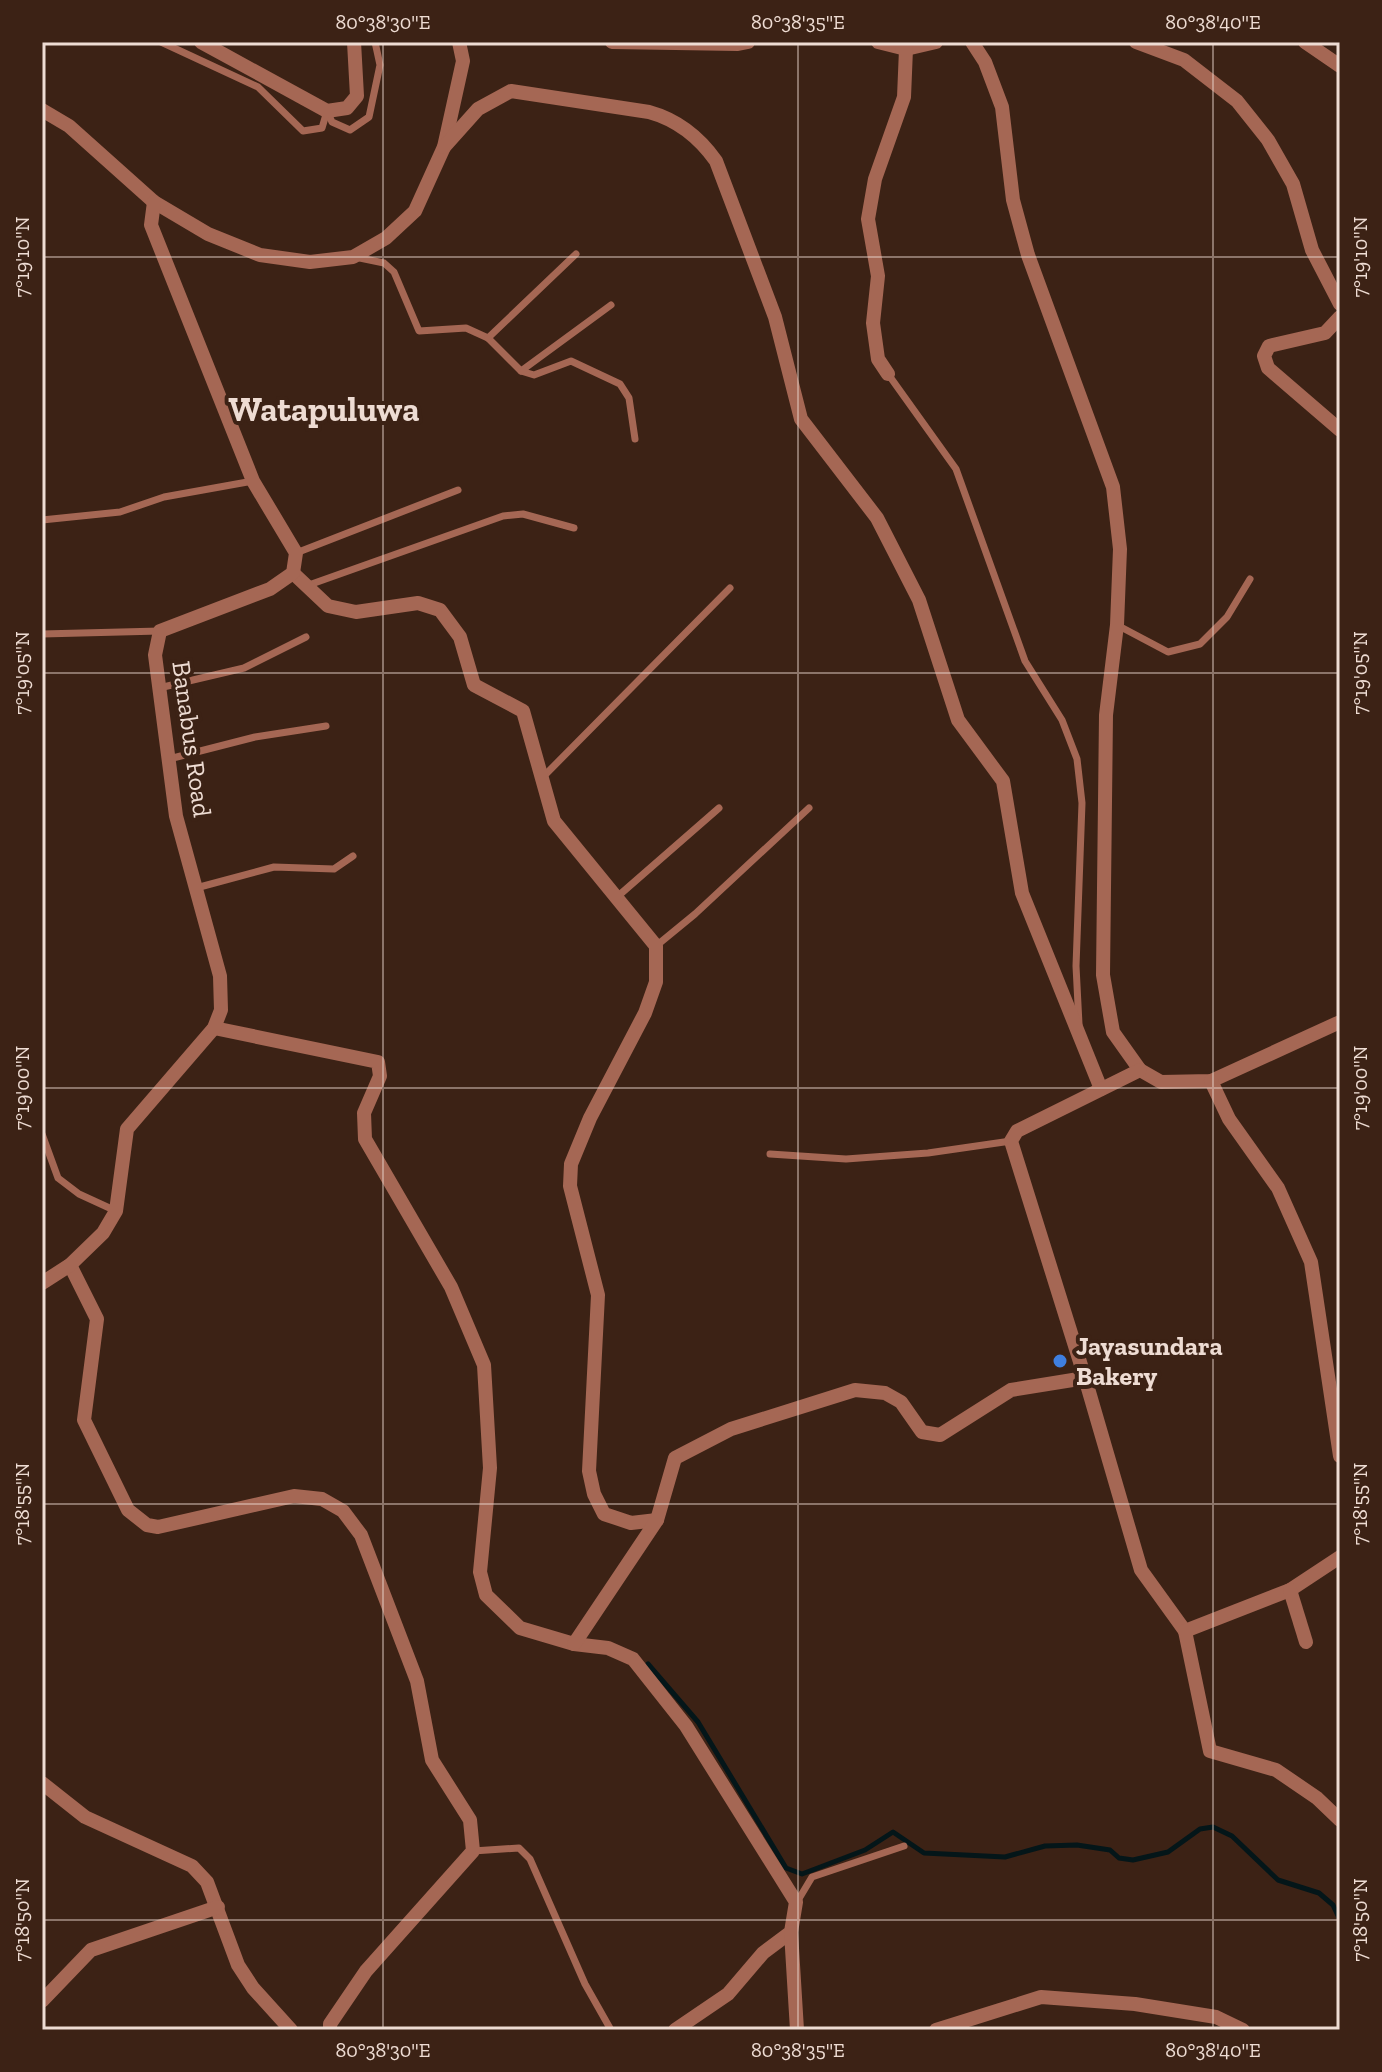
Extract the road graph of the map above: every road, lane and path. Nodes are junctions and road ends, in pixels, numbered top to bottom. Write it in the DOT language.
graph roads {
  1 [pos="161,42"];
  2 [pos="201,42"];
  3 [pos="354,42"];
  4 [pos="375,42"];
  5 [pos="459,42"];
  6 [pos="612,42"];
  7 [pos="748,42"];
  8 [pos="878,42"];
  9 [pos="936,42"];
  10 [pos="972,42"];
  11 [pos="1136,42"];
  12 [pos="1305,42"];
  13 [pos="902,46"];
  14 [pos="1340,66"];
  15 [pos="42,110"];
  16 [pos="327,111"];
  17 [pos="444,147"];
  18 [pos="154,202"];
  19 [pos="576,254"];
  20 [pos="353,257"];
  21 [pos="1340,304"];
  22 [pos="611,305"];
  23 [pos="1340,317"];
  24 [pos="488,338"];
  25 [pos="521,371"];
  26 [pos="888,374"];
  27 [pos="1340,430"];
  28 [pos="635,439"];
  29 [pos="253,481"];
  30 [pos="458,490"];
  31 [pos="42,520"];
  32 [pos="574,528"];
  33 [pos="296,553"];
  34 [pos="293,573"];
  35 [pos="1250,579"];
  36 [pos="306,586"];
  37 [pos="730,588"];
  38 [pos="1117,625"];
  39 [pos="160,631"];
  40 [pos="42,634"];
  41 [pos="306,637"];
  42 [pos="159,688"];
  43 [pos="326,726"];
  44 [pos="169,759"];
  45 [pos="542,778"];
  46 [pos="719,808"];
  47 [pos="809,808"];
  48 [pos="353,856"];
  49 [pos="196,888"];
  50 [pos="615,899"];
  51 [pos="656,946"];
  52 [pos="1340,1022"];
  53 [pos="214,1028"];
  54 [pos="1080,1037"];
  55 [pos="1140,1070"];
  56 [pos="1211,1081"];
  57 [pos="1101,1089"];
  58 [pos="42,1134"];
  59 [pos="1011,1141"];
  60 [pos="770,1154"];
  61 [pos="116,1211"];
  62 [pos="70,1265"];
  63 [pos="42,1283"];
  64 [pos="1085,1378"];
  65 [pos="1340,1456"];
  66 [pos="657,1520"];
  67 [pos="1340,1557"];
  68 [pos="1290,1590"];
  69 [pos="1185,1631"];
  70 [pos="1306,1642"];
  71 [pos="574,1644"];
  72 [pos="42,1783"];
  73 [pos="1340,1820"];
  74 [pos="904,1846"];
  75 [pos="473,1851"];
  76 [pos="796,1902"];
  77 [pos="218,1907"];
  78 [pos="791,1932"];
  79 [pos="42,2001"];
  80 [pos="291,2030"];
  81 [pos="330,2030"];
  82 [pos="611,2030"];
  83 [pos="675,2030"];
  84 [pos="797,2030"];
  85 [pos="936,2030"];
  86 [pos="1243,2030"];
  1 -- 16 [label="lane"];
  2 -- 16 [label="street"];
  3 -- 16 [label="street"];
  4 -- 16 [label="lane"];
  5 -- 17 [label="street"];
  6 -- 7 [label="street"];
  8 -- 13 [label="street"];
  9 -- 13 [label="street"];
  10 -- 38 [label="street"];
  11 -- 21 [label="street"];
  12 -- 14 [label="street"];
  13 -- 26 [label="street"];
  15 -- 18 [label="street"];
  17 -- 20 [label="street"];
  17 -- 54 [label="street"];
  18 -- 20 [label="street"];
  18 -- 29 [label="street"];
  19 -- 24 [label="lane"];
  20 -- 24 [label="lane"];
  22 -- 25 [label="lane"];
  23 -- 27 [label="street"];
  24 -- 25 [label="lane"];
  25 -- 28 [label="lane"];
  26 -- 54 [label="lane"];
  29 -- 31 [label="lane"];
  29 -- 33 [label="street"];
  30 -- 33 [label="lane"];
  32 -- 36 [label="lane"];
  33 -- 34 [label="street"];
  34 -- 36 [label="street"];
  34 -- 39 [label="street, Banabus Road"];
  35 -- 38 [label="lane"];
  36 -- 45 [label="street"];
  37 -- 45 [label="lane"];
  38 -- 55 [label="street"];
  39 -- 40 [label="lane"];
  39 -- 42 [label="street, Banabus Road"];
  41 -- 42 [label="lane"];
  42 -- 44 [label="street, Banabus Road"];
  43 -- 44 [label="lane"];
  44 -- 49 [label="street, Banabus Road"];
  45 -- 50 [label="street"];
  46 -- 50 [label="lane"];
  47 -- 51 [label="lane"];
  48 -- 49 [label="lane"];
  49 -- 53 [label="street, Banabus Road"];
  50 -- 51 [label="street"];
  51 -- 66 [label="street"];
  52 -- 56 [label="street"];
  53 -- 61 [label="street"];
  53 -- 71 [label="street"];
  54 -- 57 [label="street"];
  55 -- 56 [label="street"];
  55 -- 57 [label="street"];
  56 -- 65 [label="street"];
  57 -- 59 [label="street"];
  58 -- 61 [label="lane"];
  59 -- 60 [label="lane"];
  59 -- 64 [label="street"];
  61 -- 62 [label="street"];
  62 -- 63 [label="street"];
  62 -- 75 [label="street"];
  64 -- 66 [label="street"];
  64 -- 69 [label="street"];
  66 -- 71 [label="street"];
  67 -- 68 [label="street"];
  68 -- 69 [label="street"];
  68 -- 70 [label="street"];
  69 -- 73 [label="street"];
  71 -- 76 [label="street"];
  72 -- 77 [label="street"];
  74 -- 76 [label="lane"];
  75 -- 81 [label="street"];
  75 -- 82 [label="lane"];
  76 -- 78 [label="street"];
  77 -- 79 [label="street"];
  77 -- 80 [label="street"];
  78 -- 83 [label="street"];
  78 -- 84 [label="street"];
  85 -- 86 [label="street"];
}
